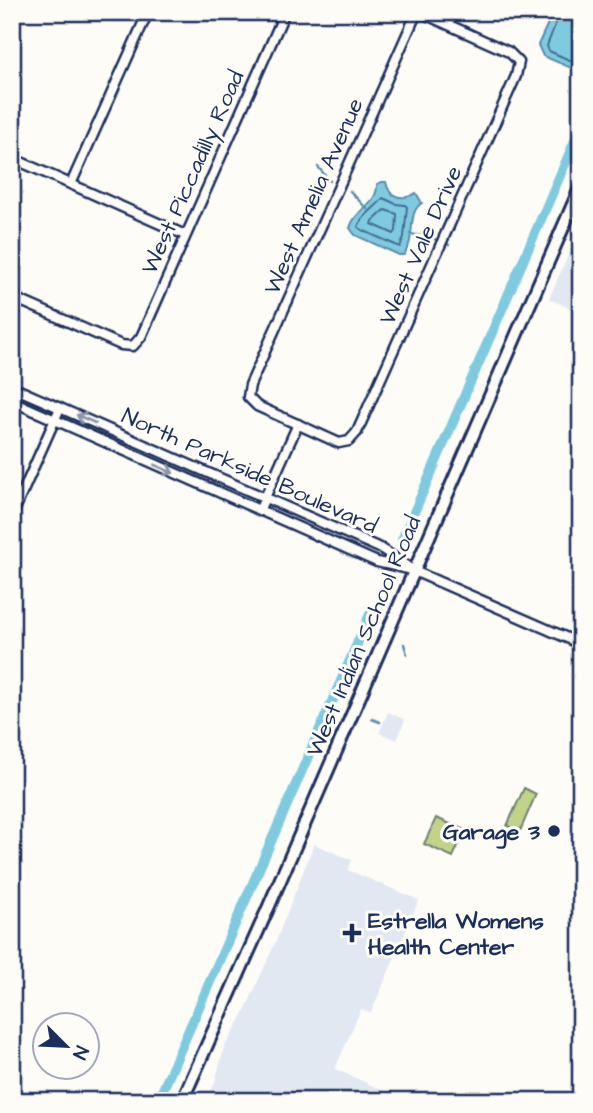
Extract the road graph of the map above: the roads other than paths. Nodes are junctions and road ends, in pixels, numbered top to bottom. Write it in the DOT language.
graph roads {
  1 [pos="148,12"];
  2 [pos="285,12"];
  3 [pos="418,12"];
  4 [pos="12,159"];
  5 [pos="71,184"];
  6 [pos="581,186"];
  7 [pos="185,235"];
  8 [pos="12,297"];
  9 [pos="12,387"];
  10 [pos="12,401"];
  11 [pos="60,408"];
  12 [pos="55,420"];
  13 [pos="298,424"];
  14 [pos="265,498"];
  15 [pos="259,511"];
  16 [pos="12,516"];
  17 [pos="414,571"];
  18 [pos="581,644"];
  19 [pos="183,1101"];
  1 -- 5 [label="street"];
  2 -- 7 [label="street, West Piccadilly Road"];
  3 -- 13 [label="street, West Amelia Avenue"];
  3 -- 13 [label="street, West Vale Drive"];
  4 -- 5 [label="street"];
  5 -- 7 [label="street"];
  6 -- 17 [label="main road, West Indian School Road"];
  7 -- 8 [label="street, West Piccadilly Road"];
  9 -- 11 [label="street, North Parkside Boulevard"];
  10 -- 12 [label="street, North Parkside Boulevard"];
  11 -- 12 [label="street"];
  14 -- 11 [label="street, North Parkside Boulevard, one-way"];
  12 -- 15 [label="street, North Parkside Boulevard, one-way"];
  12 -- 16 [label="street"];
  13 -- 14 [label="street"];
  14 -- 15 [label="street"];
  14 -- 17 [label="street, North Parkside Boulevard"];
  15 -- 17 [label="street, North Parkside Boulevard"];
  17 -- 18 [label="street"];
  17 -- 19 [label="main road, West Indian School Road"];
}
